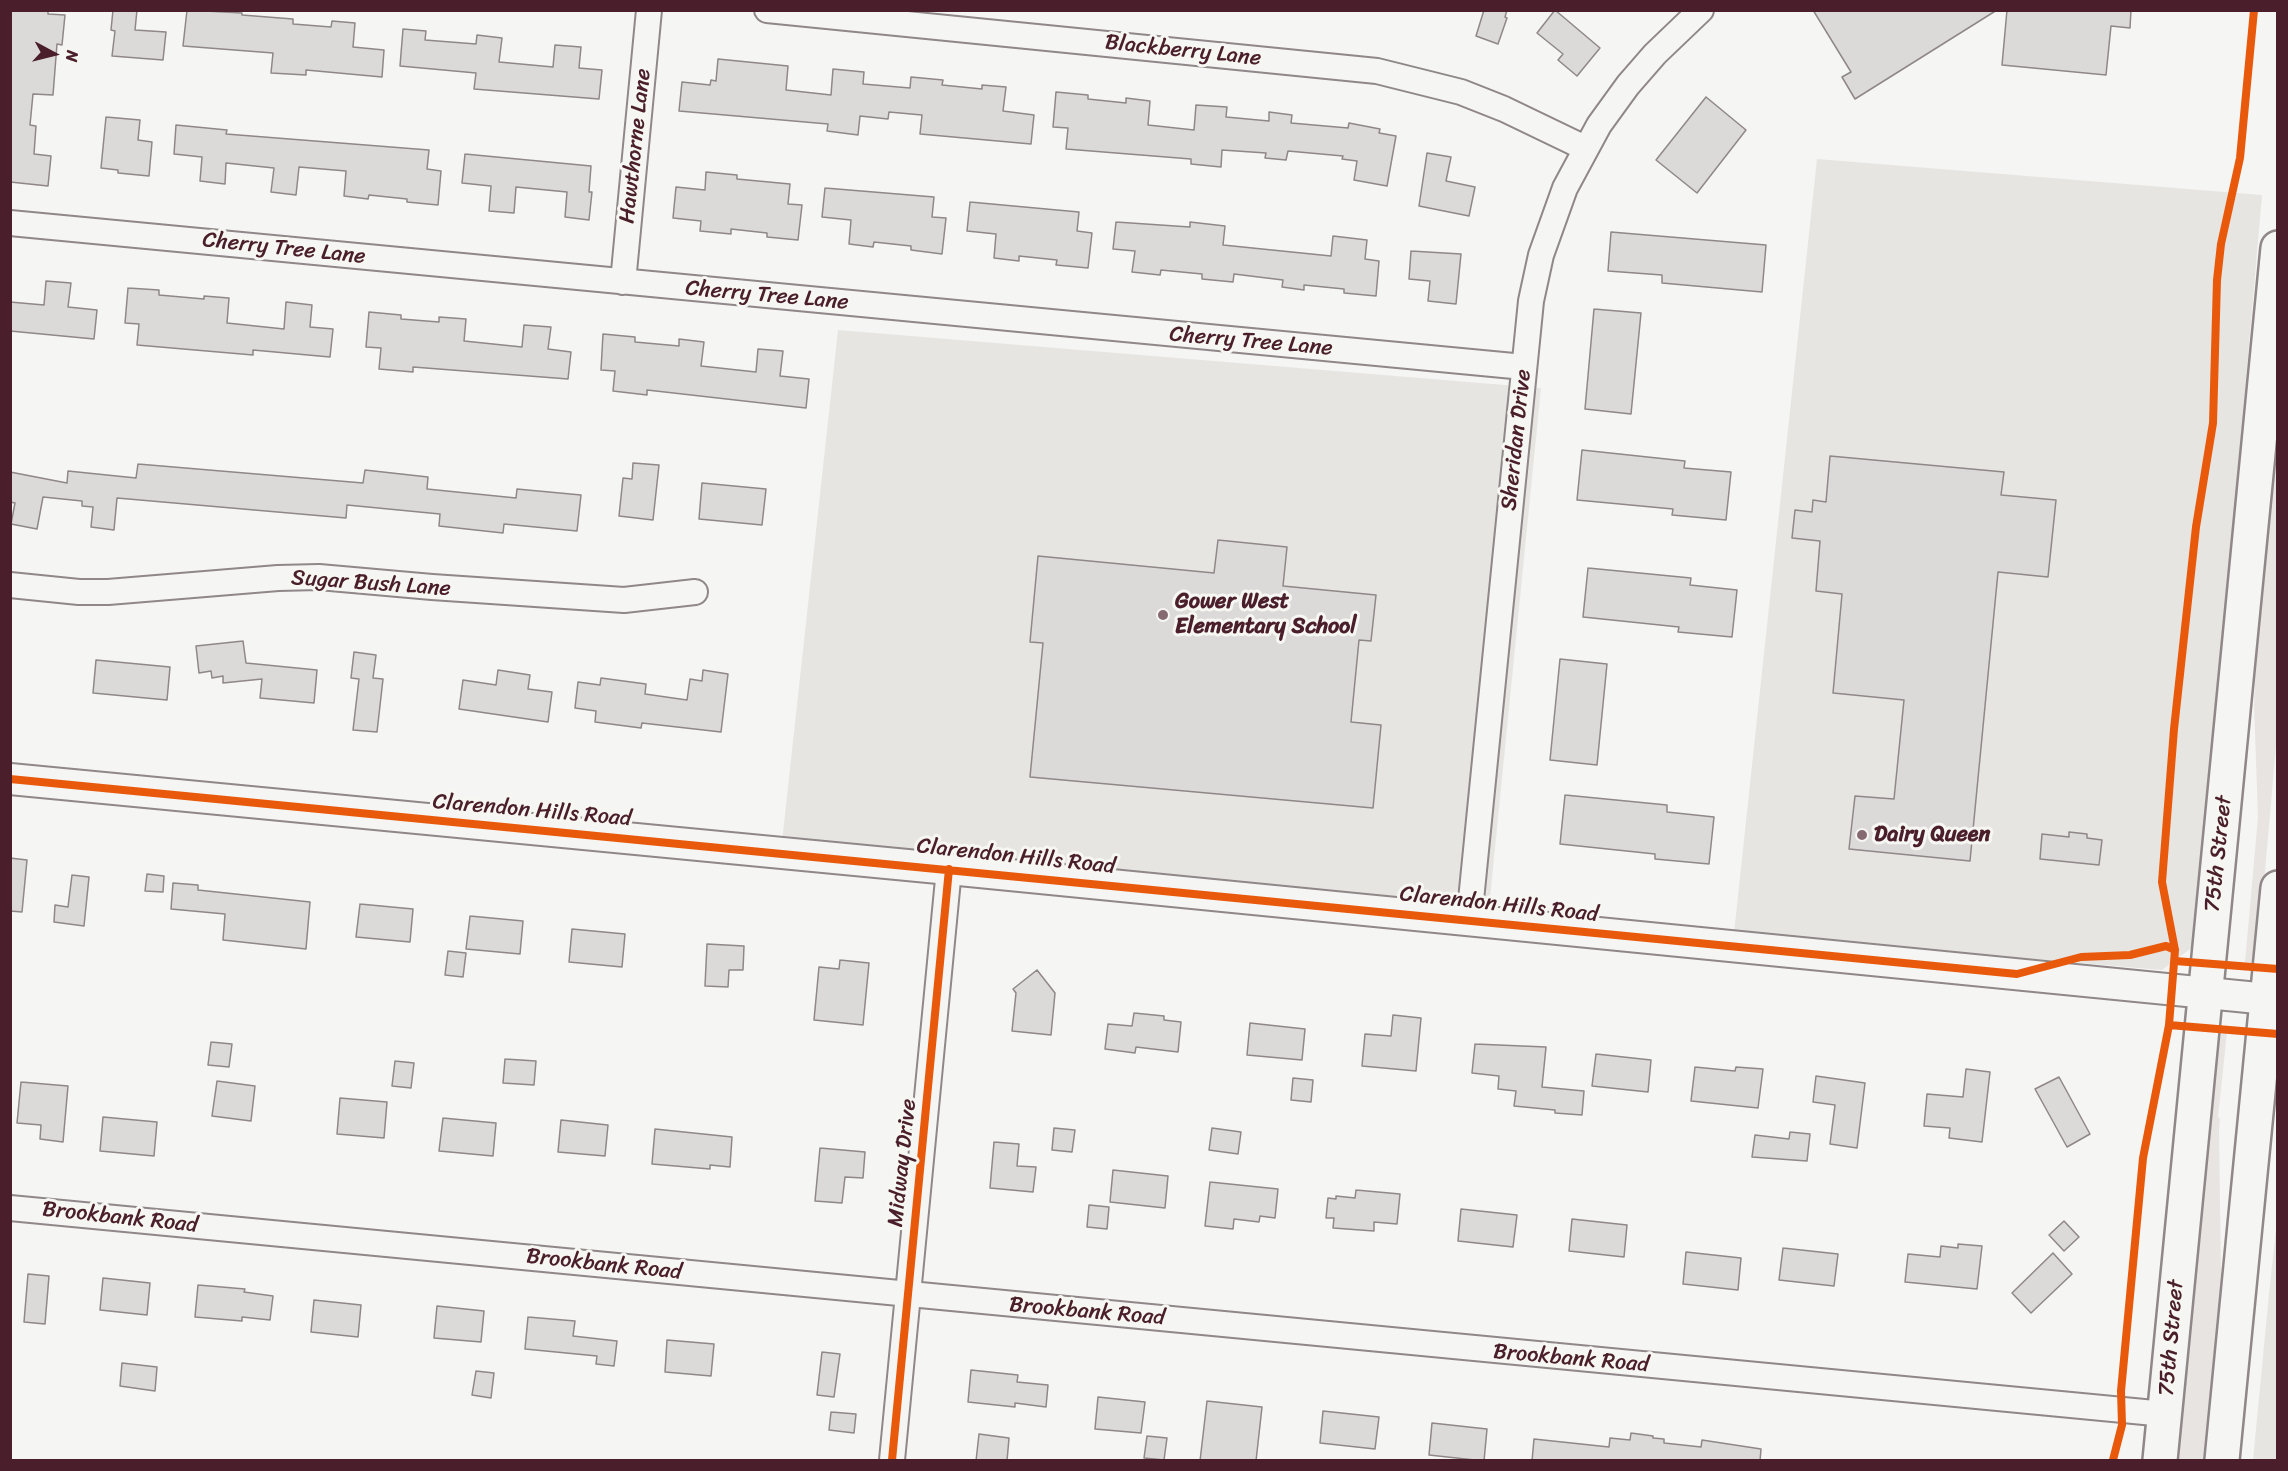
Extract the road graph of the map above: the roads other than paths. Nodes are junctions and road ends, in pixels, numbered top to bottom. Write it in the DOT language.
graph roads {
  1 [pos="649,10"];
  2 [pos="767,10"];
  3 [pos="1701,10"];
  4 [pos="813,13"];
  5 [pos="1585,148"];
  6 [pos="10,223"];
  7 [pos="2277,248"];
  8 [pos="623,282"];
  9 [pos="1524,367"];
  10 [pos="10,585"];
  11 [pos="695,592"];
  12 [pos="10,779"];
  13 [pos="950,869"];
  14 [pos="2277,888"];
  15 [pos="1469,920"];
  16 [pos="2205,992"];
  17 [pos="2272,999"];
  18 [pos="10,1208"];
  19 [pos="908,1295"];
  20 [pos="2164,1414"];
  21 [pos="892,1461"];
  22 [pos="2160,1461"];
  23 [pos="2222,1461"];
  1 -- 8 [label="street, Hawthorne Lane"];
  2 -- 4 [label="street, Blackberry Lane"];
  3 -- 5 [label="street, Sheridan Drive"];
  4 -- 5 [label="street, Blackberry Lane"];
  5 -- 9 [label="street, Sheridan Drive"];
  6 -- 8 [label="street, Cherry Tree Lane"];
  7 -- 16 [label="main road, 75th Street"];
  8 -- 9 [label="street, Cherry Tree Lane"];
  9 -- 15 [label="street, Sheridan Drive"];
  10 -- 11 [label="street, Sugar Bush Lane"];
  12 -- 13 [label="street, Clarendon Hills Road"];
  13 -- 15 [label="street, Clarendon Hills Road"];
  13 -- 19 [label="street, Midway Drive"];
  14 -- 17 [label="main road"];
  15 -- 16 [label="street, Clarendon Hills Road"];
  16 -- 17 [label="street, Clarendon Hills Road"];
  16 -- 20 [label="main road, 75th Street"];
  17 -- 23 [label="main road"];
  18 -- 19 [label="street, Brookbank Road"];
  19 -- 20 [label="street, Brookbank Road"];
  19 -- 21 [label="street, Midway Drive"];
  20 -- 22 [label="main road, 75th Street"];
}
